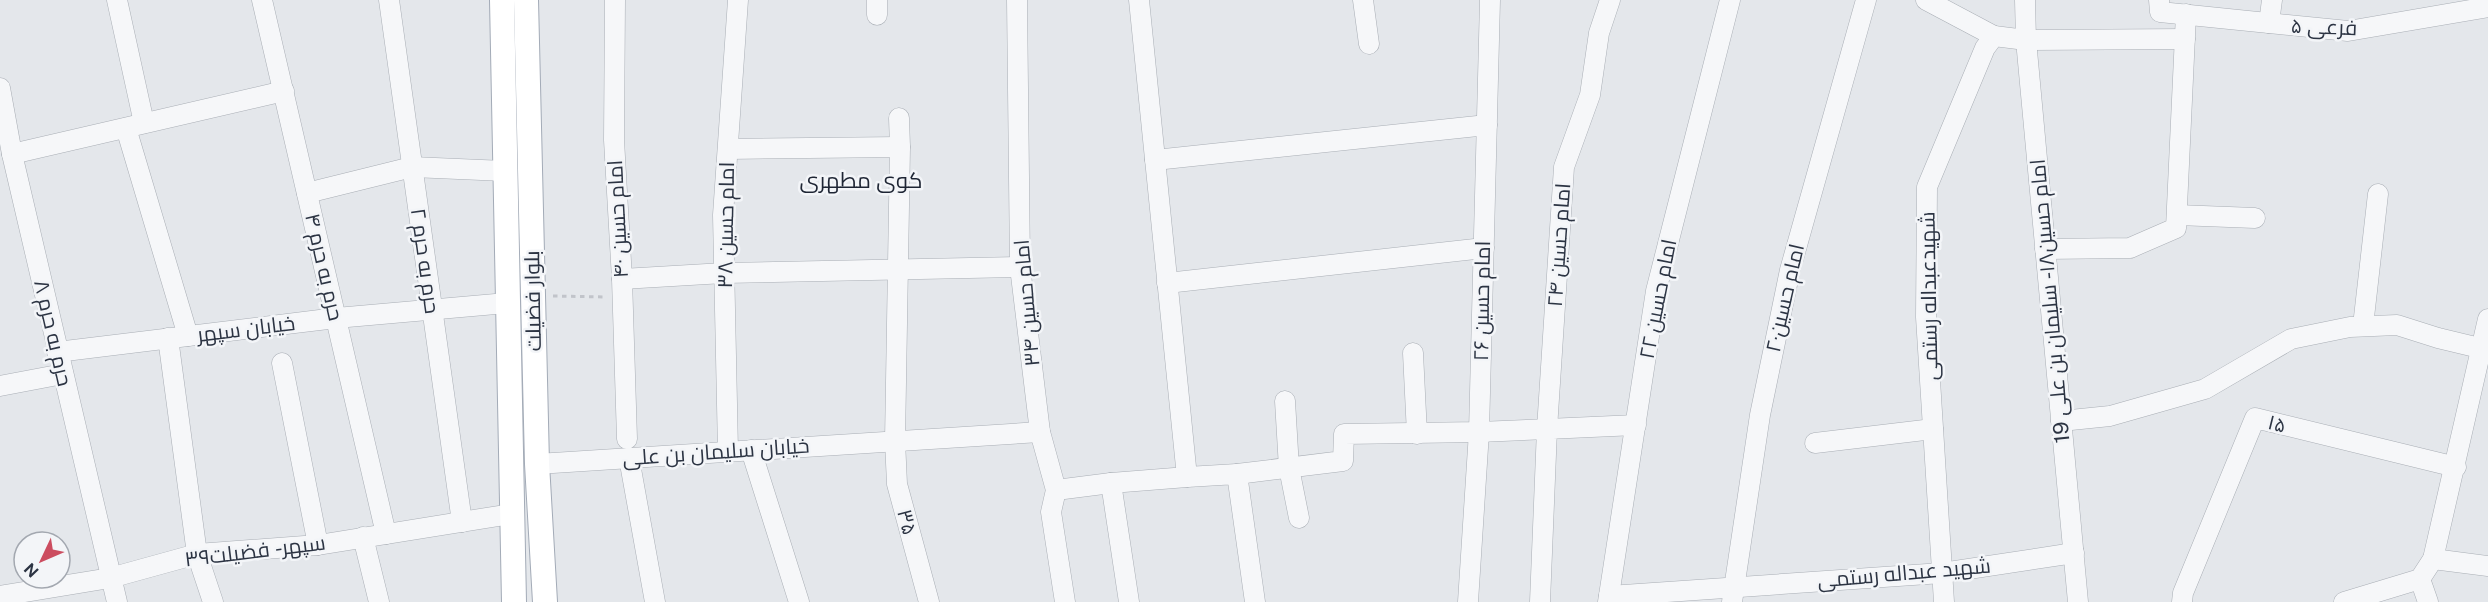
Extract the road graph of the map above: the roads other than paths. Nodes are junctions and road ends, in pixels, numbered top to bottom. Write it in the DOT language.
graph roads {
  1 [pos="117,0"];
  2 [pos="262,0"];
  3 [pos="388,0"];
  4 [pos="502,0"];
  5 [pos="526,0"];
  6 [pos="615,0"];
  7 [pos="738,0"];
  8 [pos="1017,0"];
  9 [pos="1139,0"];
  10 [pos="1363,0"];
  11 [pos="1490,0"];
  12 [pos="1610,0"];
  13 [pos="1730,0"];
  14 [pos="1866,0"];
  15 [pos="1926,0"];
  16 [pos="2025,0"];
  17 [pos="2272,0"];
  18 [pos="2159,6"];
  19 [pos="2488,6"];
  20 [pos="2186,14"];
  21 [pos="2269,23"];
  22 [pos="1994,36"];
  23 [pos="2185,39"];
  24 [pos="2026,40"];
  25 [pos="1369,44"];
  26 [pos="0,88"];
  27 [pos="284,91"];
  28 [pos="504,105"];
  29 [pos="528,105"];
  30 [pos="900,118"];
  31 [pos="1487,125"];
  32 [pos="135,126"];
  33 [pos="900,147"];
  34 [pos="728,149"];
  35 [pos="12,154"];
  36 [pos="1155,160"];
  37 [pos="412,167"];
  38 [pos="505,171"];
  39 [pos="307,193"];
  40 [pos="2379,194"];
  41 [pos="2177,215"];
  42 [pos="2255,218"];
  43 [pos="1484,248"];
  44 [pos="2045,249"];
  45 [pos="1020,267"];
  46 [pos="897,269"];
  47 [pos="724,273"];
  48 [pos="1167,283"];
  49 [pos="621,288"];
  50 [pos="507,303"];
  51 [pos="432,308"];
  52 [pos="336,318"];
  53 [pos="2488,319"];
  54 [pos="2363,326"];
  55 [pos="178,337"];
  56 [pos="2485,349"];
  57 [pos="57,352"];
  58 [pos="1413,353"];
  59 [pos="282,363"];
  60 [pos="63,374"];
  61 [pos="0,386"];
  62 [pos="1285,400"];
  63 [pos="2061,421"];
  64 [pos="1636,425"];
  65 [pos="1547,429"];
  66 [pos="1933,429"];
  67 [pos="1040,432"];
  68 [pos="1479,432"];
  69 [pos="1416,434"];
  70 [pos="895,441"];
  71 [pos="1815,443"];
  72 [pos="628,448"];
  73 [pos="751,450"];
  74 [pos="728,451"];
  75 [pos="537,464"];
  76 [pos="2456,467"];
  77 [pos="1289,468"];
  78 [pos="1237,474"];
  79 [pos="1187,477"];
  80 [pos="1111,483"];
  81 [pos="1056,490"];
  82 [pos="512,514"];
  83 [pos="1299,518"];
  84 [pos="462,522"];
  85 [pos="386,534"];
  86 [pos="363,537"];
  87 [pos="318,545"];
  88 [pos="197,554"];
  89 [pos="2074,554"];
  90 [pos="2433,559"];
  91 [pos="2488,566"];
  92 [pos="1942,573"];
  93 [pos="110,578"];
  94 [pos="2420,579"];
  95 [pos="1733,594"];
  96 [pos="0,596"];
  97 [pos="1609,599"];
  98 [pos="117,602"];
  99 [pos="213,602"];
  100 [pos="379,602"];
  101 [pos="514,602"];
  102 [pos="545,602"];
  103 [pos="655,602"];
  104 [pos="799,602"];
  105 [pos="929,602"];
  106 [pos="1065,602"];
  107 [pos="1129,602"];
  108 [pos="1255,602"];
  109 [pos="1468,602"];
  110 [pos="1540,602"];
  111 [pos="1944,602"];
  112 [pos="2078,602"];
  113 [pos="2182,602"];
  114 [pos="2344,602"];
  115 [pos="2428,602"];
  1 -- 32 [label="street"];
  2 -- 27 [label="street, حرم به حرم ۴"];
  3 -- 37 [label="street, حرم به حرم ۲"];
  4 -- 28 [label="main road, بلوار فضیلت"];
  5 -- 29 [label="main road, بلوار فضیلت"];
  6 -- 49 [label="street, امام حسین ۴۰"];
  7 -- 34 [label="street, امام حسین ۳۸"];
  8 -- 45 [label="street, امام حسین ۳۴"];
  9 -- 36 [label="street"];
  10 -- 25 [label="street"];
  11 -- 31 [label="street, امام حسین ۲۶"];
  12 -- 65 [label="street, امام حسین ۲۴"];
  13 -- 64 [label="street, امام حسین ۲۲"];
  14 -- 95 [label="street, امام حسین۲۰"];
  15 -- 22 [label="street"];
  16 -- 24 [label="street, امام حسین۱۸ - سلیمان بن علی 19"];
  17 -- 21 [label="street"];
  18 -- 20 [label="street, فرعی ۵"];
  19 -- 21 [label="street, فرعی ۵"];
  20 -- 21 [label="street, فرعی ۵"];
  20 -- 23 [label="street"];
  22 -- 24 [label="street"];
  22 -- 66 [label="street, شهیدعبداله رستمی"];
  23 -- 24 [label="street"];
  23 -- 41 [label="street"];
  24 -- 44 [label="street, امام حسین۱۸ - سلیمان بن علی 19"];
  26 -- 35 [label="street, حرم به حرم ۸"];
  27 -- 32 [label="street"];
  27 -- 39 [label="street, حرم به حرم ۴"];
  28 -- 29 [label="main road"];
  28 -- 38 [label="main road, بلوار فضیلت"];
  29 -- 75 [label="main road, بلوار فضیلت"];
  30 -- 33 [label="street, ۳۵"];
  31 -- 36 [label="street"];
  31 -- 43 [label="street, امام حسین ۲۶"];
  32 -- 35 [label="street"];
  32 -- 55 [label="street"];
  33 -- 34 [label="street"];
  33 -- 46 [label="street, ۳۵"];
  34 -- 47 [label="street, امام حسین ۳۸"];
  35 -- 57 [label="street, حرم به حرم ۸"];
  36 -- 48 [label="street"];
  37 -- 38 [label="street"];
  37 -- 39 [label="street"];
  37 -- 51 [label="street, حرم به حرم ۲"];
  38 -- 50 [label="main road, بلوار فضیلت"];
  39 -- 52 [label="street, حرم به حرم ۴"];
  40 -- 54 [label="street"];
  41 -- 42 [label="street"];
  41 -- 44 [label="street"];
  43 -- 48 [label="street"];
  43 -- 68 [label="street, امام حسین ۲۶"];
  44 -- 63 [label="street, امام حسین۱۸ - سلیمان بن علی 19"];
  45 -- 46 [label="street"];
  45 -- 67 [label="street, امام حسین ۳۴"];
  46 -- 47 [label="street"];
  46 -- 70 [label="street, ۳۵"];
  47 -- 49 [label="street"];
  47 -- 74 [label="street, امام حسین ۳۸"];
  48 -- 79 [label="street"];
  49 -- 72 [label="street, امام حسین ۴۰"];
  50 -- 51 [label="street, خیابان سپهر"];
  50 -- 82 [label="main road, بلوار فضیلت"];
  51 -- 52 [label="street, خیابان سپهر"];
  51 -- 84 [label="street, حرم به حرم ۲"];
  52 -- 55 [label="street, خیابان سپهر"];
  52 -- 85 [label="street, حرم به حرم ۴"];
  53 -- 56 [label="street"];
  54 -- 56 [label="street"];
  54 -- 63 [label="street"];
  55 -- 57 [label="street, خیابان سپهر"];
  55 -- 88 [label="street"];
  56 -- 76 [label="street"];
  57 -- 60 [label="street, حرم به حرم ۸"];
  58 -- 69 [label="street"];
  59 -- 87 [label="street"];
  60 -- 61 [label="street"];
  60 -- 93 [label="street, حرم به حرم ۸"];
  62 -- 77 [label="street"];
  63 -- 89 [label="street, امام حسین۱۸ - سلیمان بن علی 19"];
  64 -- 65 [label="street"];
  64 -- 97 [label="street, امام حسین ۲۲"];
  65 -- 68 [label="street"];
  65 -- 110 [label="street, امام حسین ۲۴"];
  66 -- 71 [label="street"];
  66 -- 92 [label="street, شهیدعبداله رستمی"];
  67 -- 70 [label="street, خیابان سلیمان بن علی"];
  67 -- 81 [label="street, امام حسین ۳۴"];
  68 -- 69 [label="street"];
  68 -- 109 [label="street, امام حسین ۲۶"];
  69 -- 77 [label="street"];
  70 -- 73 [label="street, خیابان سلیمان بن علی"];
  70 -- 105 [label="street, ۳۵"];
  72 -- 74 [label="street, خیابان سلیمان بن علی"];
  72 -- 75 [label="street, خیابان سلیمان بن علی"];
  72 -- 103 [label="street, امام حسین ۴۰"];
  73 -- 74 [label="street, خیابان سلیمان بن علی"];
  73 -- 104 [label="street"];
  75 -- 102 [label="main road, بلوار فضیلت"];
  76 -- 90 [label="street"];
  76 -- 113 [label="street, ۱۵"];
  77 -- 78 [label="street"];
  77 -- 83 [label="street"];
  78 -- 79 [label="street"];
  78 -- 108 [label="street"];
  79 -- 80 [label="street"];
  80 -- 81 [label="street"];
  80 -- 107 [label="street"];
  81 -- 106 [label="street, امام حسین ۳۴"];
  82 -- 84 [label="street, سپهر - فضیلت۳۹"];
  82 -- 101 [label="main road, بلوار فضیلت"];
  84 -- 85 [label="street, سپهر - فضیلت۳۹"];
  85 -- 86 [label="street, سپهر - فضیلت۳۹"];
  86 -- 87 [label="street, سپهر - فضیلت۳۹"];
  86 -- 100 [label="street"];
  87 -- 88 [label="street, سپهر - فضیلت۳۹"];
  88 -- 93 [label="street, سپهر - فضیلت۳۹"];
  88 -- 99 [label="street"];
  89 -- 92 [label="street, شهید عبداله رستمی"];
  89 -- 112 [label="street, امام حسین۱۸ - سلیمان بن علی 19"];
  90 -- 91 [label="street"];
  90 -- 94 [label="street"];
  92 -- 95 [label="street, شهید عبداله رستمی"];
  92 -- 111 [label="street, شهیدعبداله رستمی"];
  93 -- 96 [label="street, سپهر - فضیلت۳۹"];
  93 -- 98 [label="street, حرم به حرم ۸"];
  94 -- 114 [label="street"];
  94 -- 115 [label="street"];
  95 -- 97 [label="street, شهید عبداله رستمی"];
}
